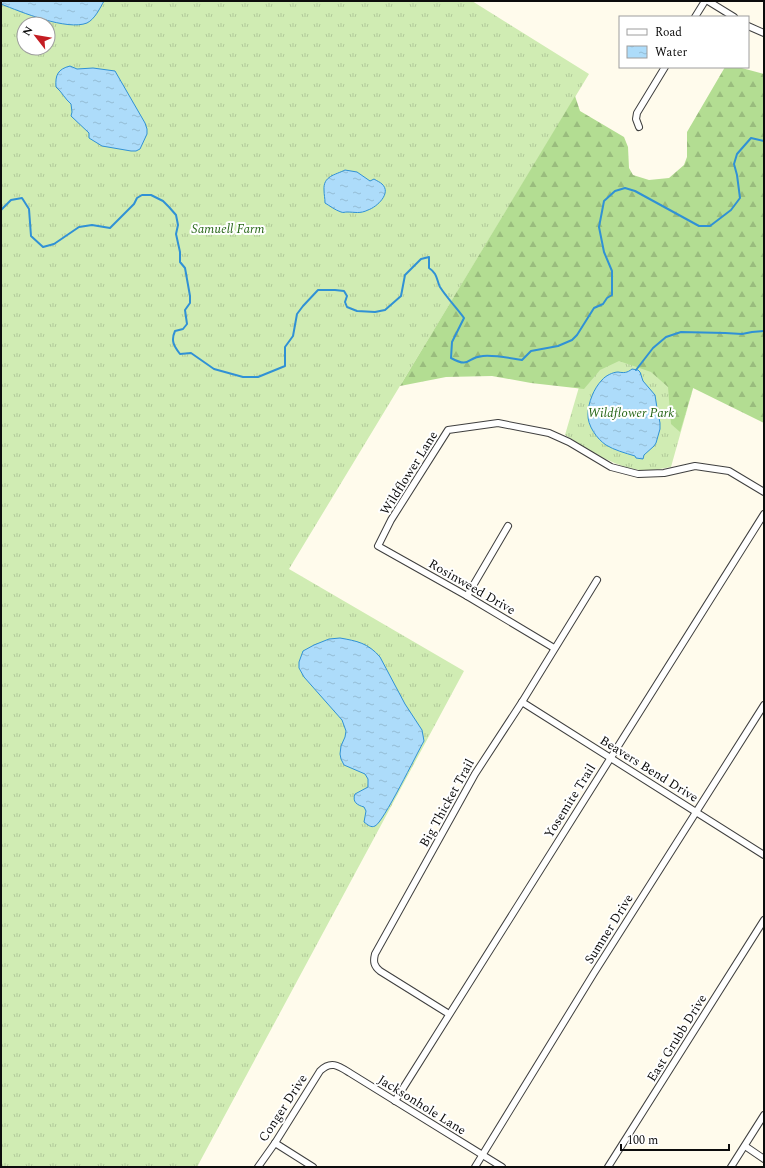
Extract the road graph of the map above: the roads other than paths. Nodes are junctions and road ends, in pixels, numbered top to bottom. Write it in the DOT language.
graph roads {
  1 [pos="705,1"];
  2 [pos="708,1"];
  3 [pos="696,16"];
  4 [pos="732,16"];
  5 [pos="749,26"];
  6 [pos="764,33"];
  7 [pos="664,68"];
  8 [pos="638,127"];
  9 [pos="764,492"];
  10 [pos="764,514"];
  11 [pos="508,526"];
  12 [pos="378,546"];
  13 [pos="597,580"];
  14 [pos="467,596"];
  15 [pos="554,648"];
  16 [pos="522,702"];
  17 [pos="764,705"];
  18 [pos="610,758"];
  19 [pos="696,812"];
  20 [pos="764,855"];
  21 [pos="764,920"];
  22 [pos="449,1014"];
  23 [pos="330,1064"];
  24 [pos="395,1101"];
  25 [pos="764,1115"];
  26 [pos="275,1143"];
  27 [pos="745,1146"];
  28 [pos="483,1155"];
  29 [pos="764,1159"];
  30 [pos="258,1167"];
  31 [pos="313,1167"];
  32 [pos="475,1167"];
  33 [pos="502,1167"];
  34 [pos="608,1167"];
  35 [pos="731,1167"];
  1 -- 3 [label="street"];
  2 -- 4 [label="street"];
  5 -- 6 [label="street"];
  7 -- 8 [label="street"];
  9 -- 12 [label="street, Wildflower Lane"];
  10 -- 18 [label="street, Yosemite Trail"];
  11 -- 14 [label="street"];
  12 -- 14 [label="street, Rosinweed Drive"];
  13 -- 15 [label="street, Big Thicket Trail"];
  14 -- 15 [label="street, Rosinweed Drive"];
  15 -- 16 [label="street, Big Thicket Trail"];
  16 -- 18 [label="street, Beavers Bend Drive"];
  16 -- 22 [label="street, Big Thicket Trail"];
  17 -- 19 [label="street, Sumner Drive"];
  18 -- 19 [label="street, Beavers Bend Drive"];
  18 -- 22 [label="street, Yosemite Trail"];
  19 -- 20 [label="street, Beavers Bend Drive"];
  19 -- 28 [label="street, Sumner Drive"];
  21 -- 34 [label="street, East Grubb Drive"];
  22 -- 24 [label="street, Yosemite Trail"];
  23 -- 24 [label="street, Jacksonhole Lane"];
  23 -- 26 [label="street, Conger Drive"];
  24 -- 28 [label="street, Jacksonhole Lane"];
  25 -- 27 [label="street"];
  26 -- 30 [label="street, Conger Drive"];
  26 -- 31 [label="street"];
  27 -- 29 [label="street"];
  27 -- 35 [label="street"];
  28 -- 32 [label="street, Sumner Drive"];
  28 -- 33 [label="street, Jacksonhole Lane"];
}
